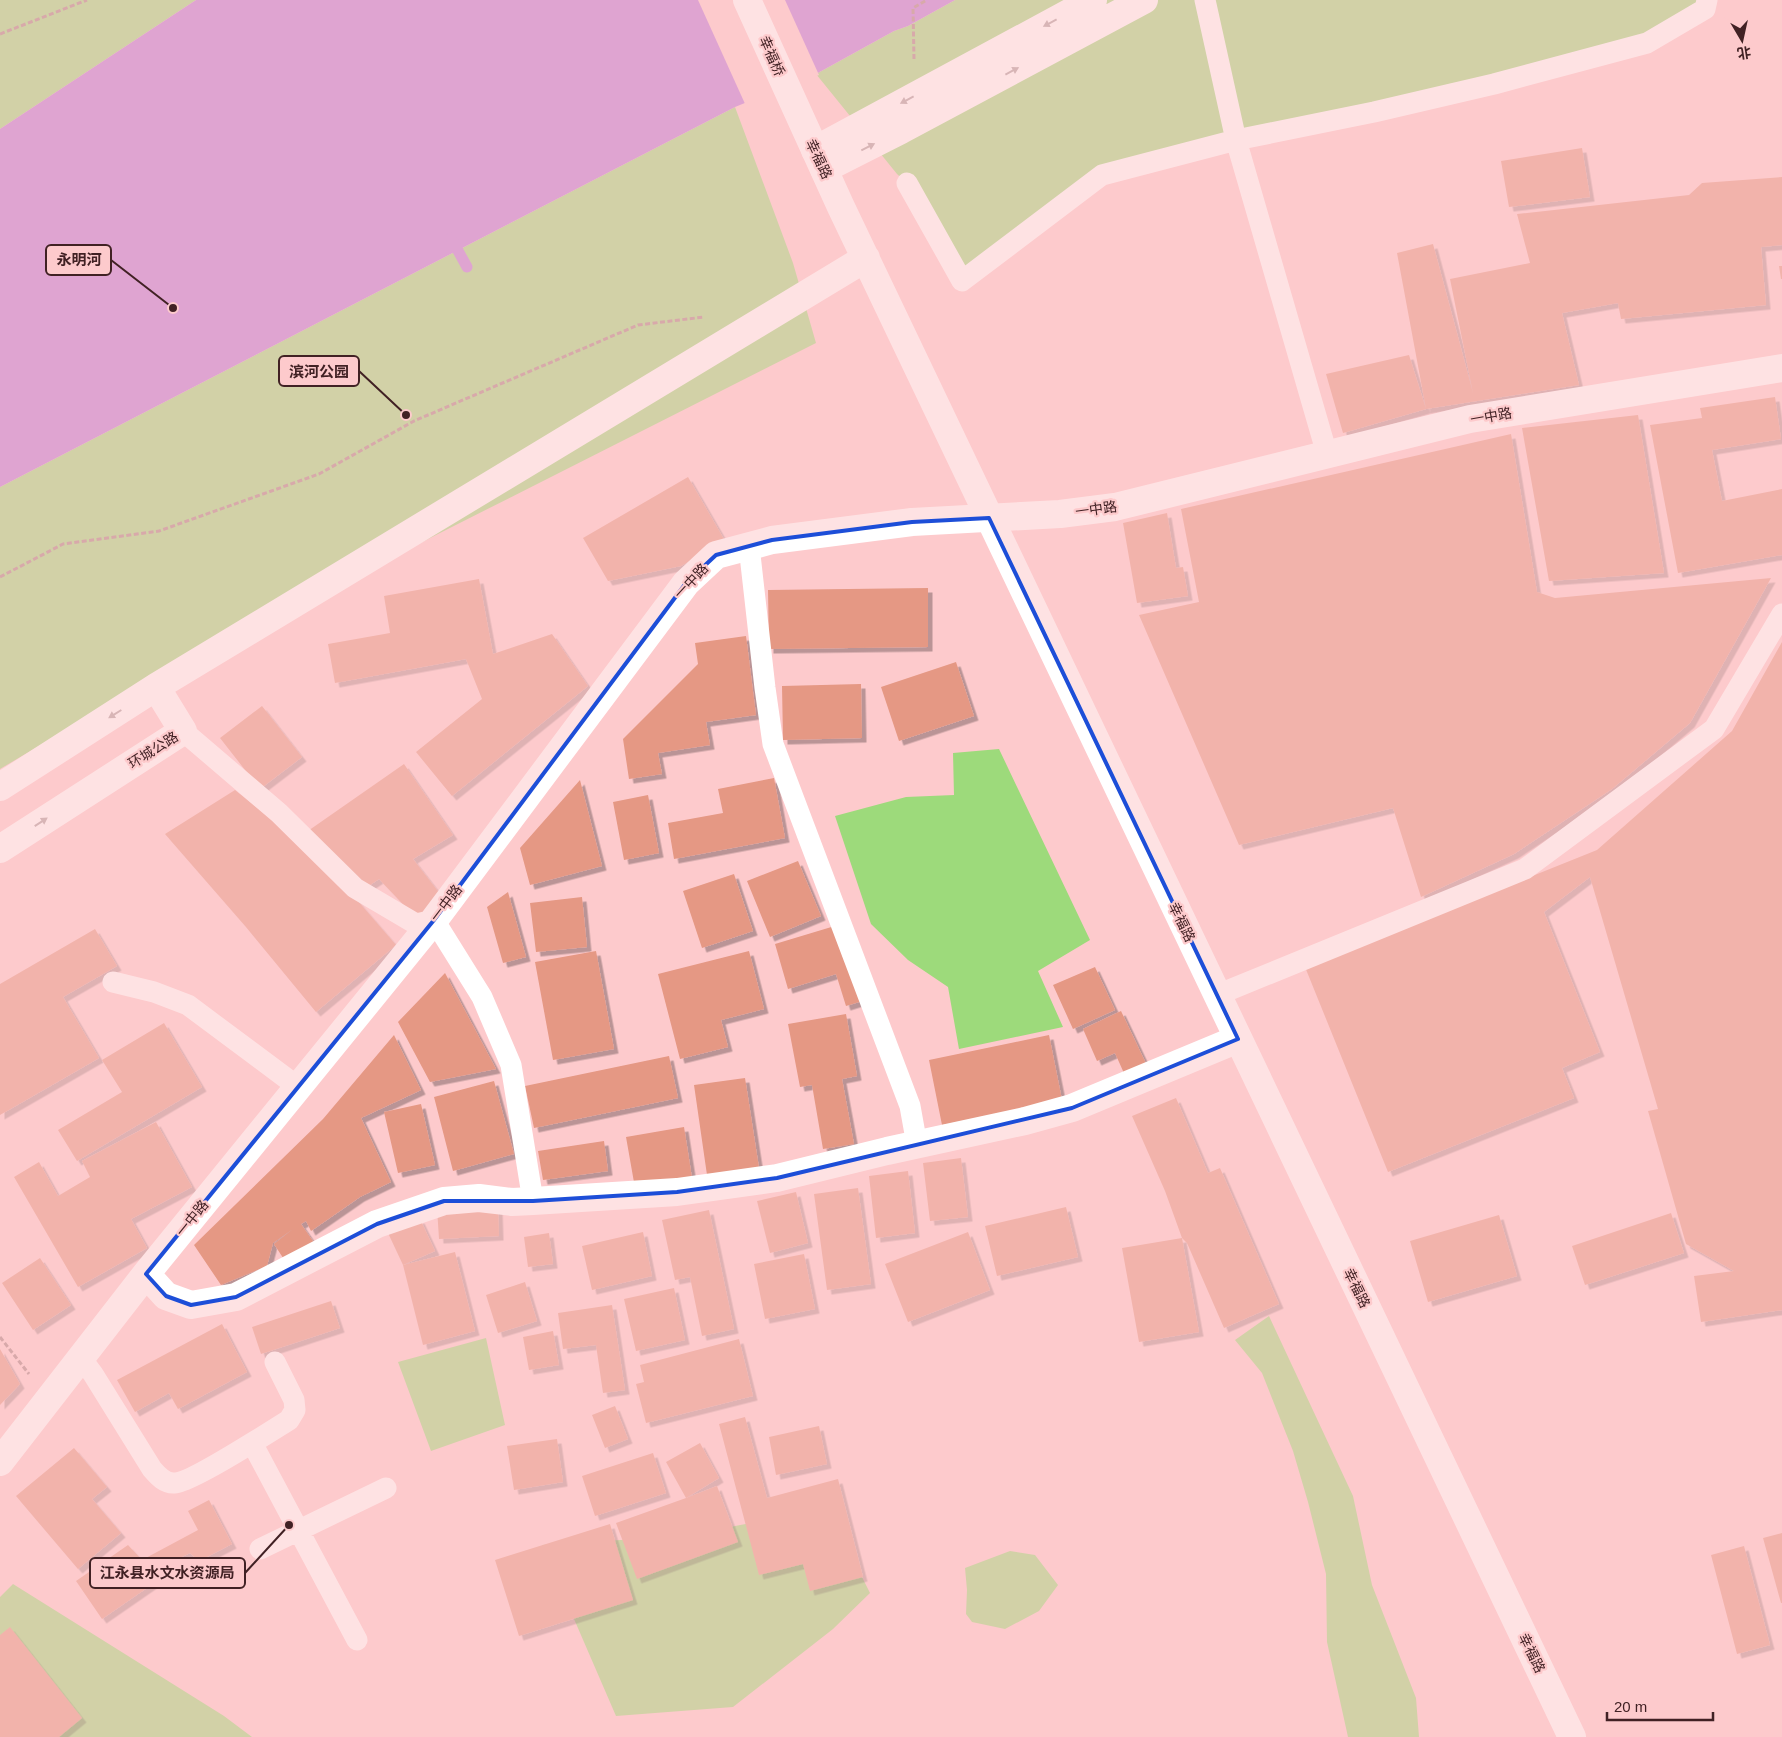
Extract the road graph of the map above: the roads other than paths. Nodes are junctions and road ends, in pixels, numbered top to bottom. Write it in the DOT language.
graph roads {
  1 [pos="747,0"];
  2 [pos="1093,0"];
  3 [pos="1144,0"];
  4 [pos="1204,0"];
  5 [pos="1707,0"];
  6 [pos="797,111"];
  7 [pos="1236,140"];
  8 [pos="820,160"];
  9 [pos="907,183"];
  10 [pos="866,258"];
  11 [pos="1782,368"];
  12 [pos="1327,454"];
  13 [pos="989,518"];
  14 [pos="749,546"];
  15 [pos="1782,614"];
  16 [pos="156,688"];
  17 [pos="183,732"];
  18 [pos="0,787"];
  19 [pos="0,849"];
  20 [pos="434,920"];
  21 [pos="113,982"];
  22 [pos="1217,995"];
  23 [pos="1238,1039"];
  24 [pos="298,1087"];
  25 [pos="916,1145"];
  26 [pos="533,1202"];
  27 [pos="146,1274"];
  28 [pos="81,1358"];
  29 [pos="275,1362"];
  30 [pos="252,1443"];
  31 [pos="0,1462"];
  32 [pos="386,1488"];
  33 [pos="299,1530"];
  34 [pos="260,1549"];
  35 [pos="357,1640"];
  36 [pos="1572,1737"];
  1 -- 6 [label="street, 幸福桥"];
  2 -- 8 [label="street, one-way"];
  8 -- 3 [label="street, one-way"];
  4 -- 7 [label="lane"];
  5 -- 7 [label="lane"];
  6 -- 8 [label="street, 幸福路"];
  7 -- 9 [label="lane"];
  7 -- 12 [label="lane"];
  8 -- 10 [label="street, 幸福路"];
  10 -- 13 [label="street, 幸福路"];
  10 -- 16 [label="street"];
  11 -- 12 [label="street, 一中路"];
  12 -- 13 [label="street, 一中路"];
  13 -- 14 [label="street, 一中路"];
  13 -- 22 [label="street, 幸福路"];
  14 -- 20 [label="street, 一中路"];
  14 -- 25 [label="lane"];
  15 -- 22 [label="lane"];
  16 -- 17 [label="street, 环城公路"];
  16 -- 18 [label="street, one-way"];
  19 -- 17 [label="street, 环城公路, one-way"];
  17 -- 20 [label="lane"];
  20 -- 24 [label="street, 一中路"];
  20 -- 26 [label="lane"];
  21 -- 24 [label="lane"];
  22 -- 23 [label="street, 幸福路"];
  23 -- 25 [label="street"];
  23 -- 36 [label="street, 幸福路"];
  24 -- 27 [label="street, 一中路"];
  25 -- 26 [label="street"];
  26 -- 27 [label="street"];
  27 -- 28 [label="street, 一中路"];
  28 -- 30 [label="lane"];
  28 -- 31 [label="street, 一中路"];
  29 -- 30 [label="lane"];
  30 -- 33 [label="lane"];
  32 -- 33 [label="lane"];
  33 -- 34 [label="lane"];
  33 -- 35 [label="lane"];
}
